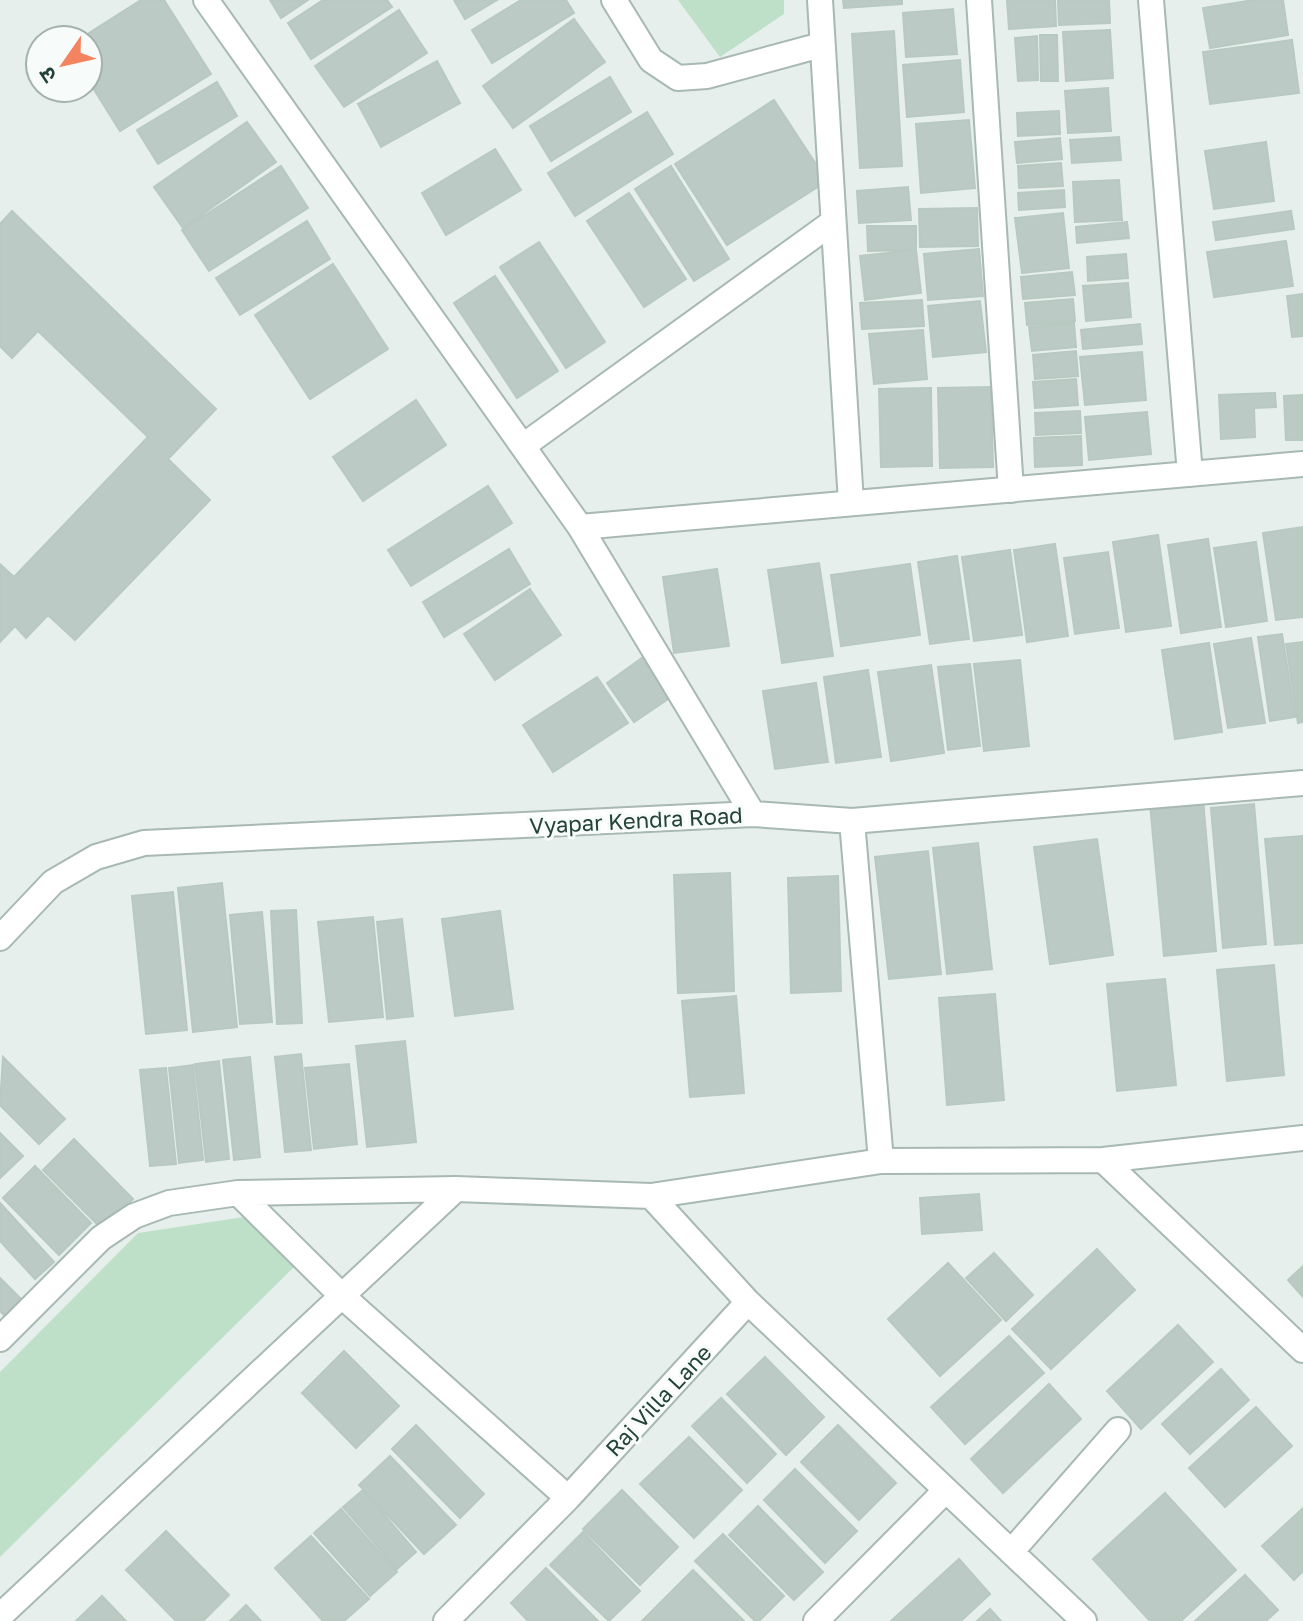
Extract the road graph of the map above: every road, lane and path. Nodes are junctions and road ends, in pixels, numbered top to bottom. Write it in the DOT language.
graph roads {
  1 [pos="206,0"];
  2 [pos="614,0"];
  3 [pos="820,0"];
  4 [pos="979,0"];
  5 [pos="1151,0"];
  6 [pos="821,45"];
  7 [pos="833,222"];
  8 [pos="523,446"];
  9 [pos="1303,464"];
  10 [pos="1190,474"];
  11 [pos="1011,490"];
  12 [pos="851,503"];
  13 [pos="580,527"];
  14 [pos="1303,783"];
  15 [pos="753,814"];
  16 [pos="852,821"];
  17 [pos="0,938"];
  18 [pos="1303,1138"];
  19 [pos="1103,1160"];
  20 [pos="881,1161"];
  21 [pos="456,1189"];
  22 [pos="238,1193"];
  23 [pos="651,1196"];
  24 [pos="341,1295"];
  25 [pos="748,1302"];
  26 [pos="0,1339"];
  27 [pos="1303,1350"];
  28 [pos="1118,1430"];
  29 [pos="946,1490"];
  30 [pos="568,1498"];
  31 [pos="1011,1552"];
  32 [pos="0,1616"];
  33 [pos="446,1621"];
  34 [pos="816,1621"];
  35 [pos="1084,1621"];
  1 -- 8 [label="street"];
  2 -- 6 [label="street"];
  3 -- 6 [label="street"];
  4 -- 11 [label="street"];
  5 -- 10 [label="street"];
  6 -- 7 [label="street"];
  7 -- 8 [label="street"];
  7 -- 12 [label="street"];
  8 -- 13 [label="street"];
  9 -- 10 [label="street"];
  10 -- 11 [label="street"];
  11 -- 12 [label="street"];
  12 -- 13 [label="street"];
  13 -- 15 [label="street"];
  14 -- 16 [label="street, Vyapar Kendra Road"];
  15 -- 16 [label="street, Vyapar Kendra Road"];
  15 -- 17 [label="street, Vyapar Kendra Road"];
  16 -- 20 [label="street"];
  18 -- 19 [label="street"];
  19 -- 20 [label="street"];
  19 -- 27 [label="street"];
  20 -- 23 [label="street"];
  21 -- 22 [label="street"];
  21 -- 23 [label="street"];
  21 -- 24 [label="street"];
  22 -- 24 [label="street"];
  22 -- 26 [label="street"];
  23 -- 25 [label="street"];
  24 -- 30 [label="street"];
  24 -- 32 [label="street"];
  25 -- 29 [label="street"];
  25 -- 30 [label="street, Raj Villa Lane"];
  28 -- 31 [label="street"];
  29 -- 31 [label="street"];
  29 -- 34 [label="street"];
  30 -- 33 [label="street, Raj Villa Lane"];
  31 -- 35 [label="street"];
}
